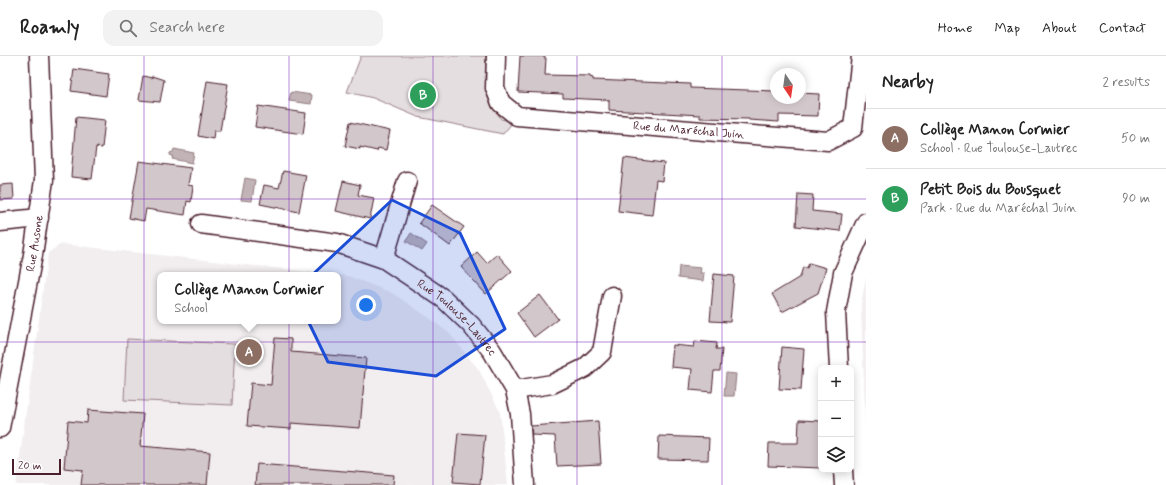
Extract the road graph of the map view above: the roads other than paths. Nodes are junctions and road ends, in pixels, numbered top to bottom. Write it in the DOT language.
graph roads {
  1 [pos="39,56"];
  2 [pos="496,56"];
  3 [pos="861,56"];
  4 [pos="407,181"];
  5 [pos="39,218"];
  6 [pos="0,222"];
  7 [pos="866,222"];
  8 [pos="201,224"];
  9 [pos="384,259"];
  10 [pos="612,296"];
  11 [pos="839,365"];
  12 [pos="515,390"];
  13 [pos="0,426"];
  14 [pos="843,473"];
  15 [pos="525,485"];
  16 [pos="844,485"];
  1 -- 5 [label="street, Rue Ausone"];
  2 -- 3 [label="street, Rue du Maréchal Juin"];
  4 -- 9 [label="street"];
  5 -- 6 [label="street"];
  5 -- 13 [label="street, Rue Ausone"];
  7 -- 11 [label="street"];
  8 -- 9 [label="street, Rue Toulouse-Lautrec"];
  9 -- 12 [label="street, Rue Toulouse-Lautrec"];
  10 -- 12 [label="street"];
  12 -- 15 [label="street, Rue Toulouse-Lautrec"];
  14 -- 16 [label="street"];
}
